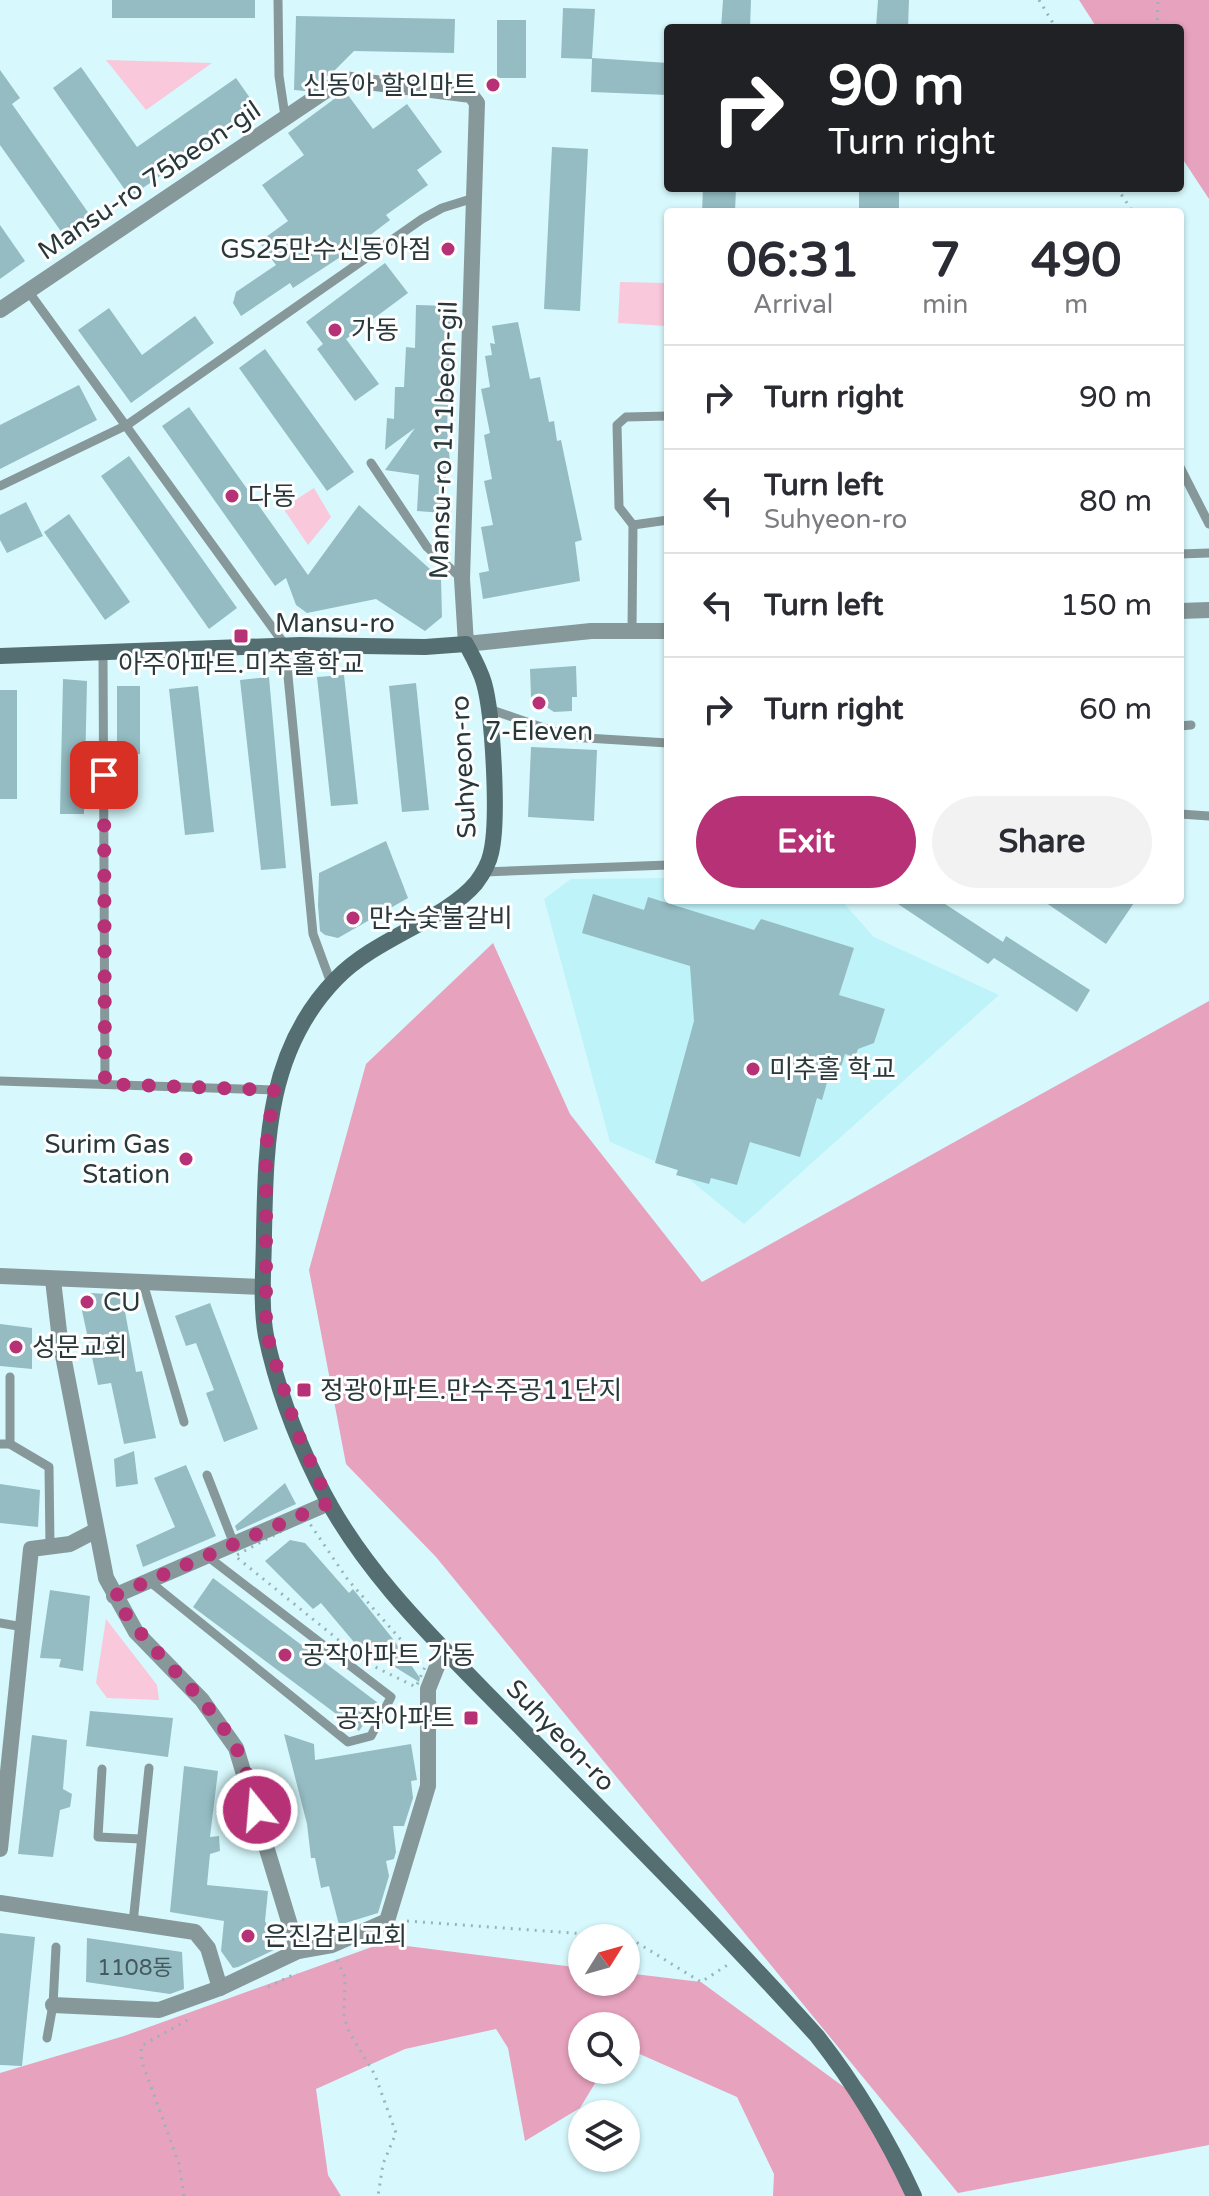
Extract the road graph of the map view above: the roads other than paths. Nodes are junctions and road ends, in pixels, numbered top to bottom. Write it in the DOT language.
graph roads {
  1 [pos="278,0"];
  2 [pos="471,95"];
  3 [pos="285,116"];
  4 [pos="474,198"];
  5 [pos="28,291"];
  6 [pos="0,310"];
  7 [pos="664,416"];
  8 [pos="127,425"];
  9 [pos="371,463"];
  10 [pos="1184,475"];
  11 [pos="0,486"];
  12 [pos="664,521"];
  13 [pos="1209,524"];
  14 [pos="633,525"];
  15 [pos="1209,553"];
  16 [pos="1184,554"];
  17 [pos="462,579"];
  18 [pos="1209,610"];
  19 [pos="1184,611"];
  20 [pos="632,630"];
  21 [pos="664,631"];
  22 [pos="466,644"];
  23 [pos="285,645"];
  24 [pos="103,652"];
  25 [pos="0,656"];
  26 [pos="488,708"];
  27 [pos="664,743"];
  28 [pos="1184,814"];
  29 [pos="1209,816"];
  30 [pos="664,865"];
  31 [pos="483,872"];
  32 [pos="331,983"];
  33 [pos="0,1081"];
  34 [pos="105,1084"];
  35 [pos="274,1090"];
  36 [pos="0,1276"];
  37 [pos="53,1280"];
  38 [pos="143,1283"];
  39 [pos="263,1287"];
  40 [pos="10,1377"];
  41 [pos="184,1422"];
  42 [pos="5,1444"];
  43 [pos="207,1475"];
  44 [pos="329,1503"];
  45 [pos="95,1531"];
  46 [pos="234,1544"];
  47 [pos="50,1547"];
  48 [pos="207,1556"];
  49 [pos="149,1581"];
  50 [pos="114,1596"];
  51 [pos="0,1623"];
  52 [pos="23,1627"];
  53 [pos="444,1649"];
  54 [pos="149,1768"];
  55 [pos="102,1769"];
  56 [pos="1,1824"];
  57 [pos="141,1839"];
  58 [pos="0,1849"];
  59 [pos="0,1903"];
  60 [pos="133,1923"];
  61 [pos="56,1947"];
  62 [pos="298,1951"];
  63 [pos="220,1988"];
  64 [pos="53,2005"];
  65 [pos="47,2038"];
  66 [pos="914,2196"];
  1 -- 3 [label="lane, Mansu-ro 75beon-gil"];
  2 -- 3 [label="street, Mansu-ro 75beon-gil"];
  2 -- 4 [label="street, Mansu-ro 111beon-gil"];
  3 -- 5 [label="street, Mansu-ro 75beon-gil"];
  4 -- 8 [label="lane"];
  4 -- 17 [label="street, Mansu-ro 111beon-gil"];
  5 -- 6 [label="street, Mansu-ro 75beon-gil"];
  5 -- 8 [label="lane"];
  7 -- 14 [label="lane"];
  8 -- 11 [label="lane"];
  8 -- 23 [label="lane"];
  9 -- 17 [label="lane"];
  10 -- 13 [label="lane"];
  12 -- 14 [label="lane"];
  14 -- 20 [label="lane"];
  15 -- 16 [label="lane"];
  17 -- 22 [label="street, Mansu-ro 111beon-gil"];
  18 -- 19 [label="street"];
  20 -- 21 [label="street, Mansu-ro"];
  20 -- 22 [label="street, Mansu-ro"];
  22 -- 23 [label="street, Mansu-ro"];
  22 -- 26 [label="street, Suhyeon-ro"];
  23 -- 24 [label="street, Mansu-ro"];
  23 -- 32 [label="lane"];
  24 -- 25 [label="street, Mansu-ro"];
  24 -- 34 [label="lane"];
  26 -- 27 [label="lane"];
  26 -- 31 [label="street, Suhyeon-ro"];
  28 -- 29 [label="lane"];
  30 -- 31 [label="lane"];
  31 -- 32 [label="street, Suhyeon-ro"];
  32 -- 35 [label="street, Suhyeon-ro"];
  33 -- 34 [label="lane"];
  34 -- 35 [label="lane"];
  35 -- 39 [label="street, Suhyeon-ro"];
  36 -- 37 [label="street"];
  37 -- 38 [label="street"];
  37 -- 45 [label="street"];
  38 -- 39 [label="street"];
  38 -- 41 [label="lane"];
  39 -- 44 [label="street, Suhyeon-ro"];
  40 -- 42 [label="lane"];
  42 -- 47 [label="lane"];
  43 -- 46 [label="lane"];
  44 -- 46 [label="street"];
  44 -- 53 [label="street, Suhyeon-ro"];
  45 -- 47 [label="street"];
  45 -- 50 [label="street"];
  46 -- 48 [label="street"];
  47 -- 52 [label="street"];
  48 -- 49 [label="street"];
  48 -- 49 [label="lane"];
  49 -- 50 [label="street"];
  50 -- 62 [label="street"];
  51 -- 52 [label="lane"];
  52 -- 56 [label="street"];
  53 -- 62 [label="street"];
  53 -- 66 [label="street, Suhyeon-ro"];
  54 -- 57 [label="lane"];
  55 -- 57 [label="lane"];
  56 -- 58 [label="street"];
  57 -- 60 [label="lane"];
  59 -- 60 [label="street"];
  60 -- 63 [label="street"];
  61 -- 64 [label="lane"];
  62 -- 63 [label="street"];
  63 -- 64 [label="street"];
  64 -- 65 [label="lane"];
}
